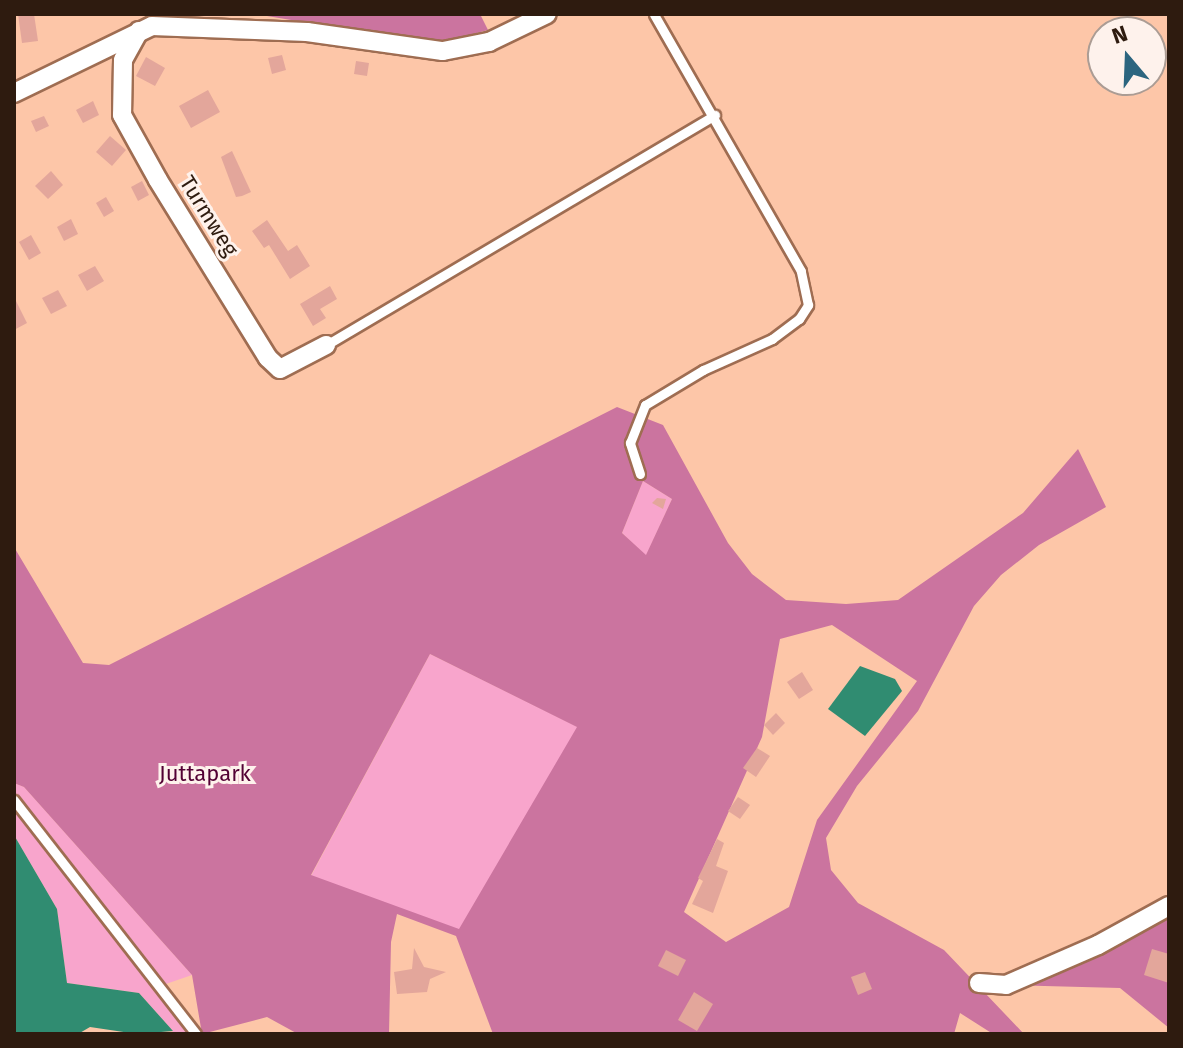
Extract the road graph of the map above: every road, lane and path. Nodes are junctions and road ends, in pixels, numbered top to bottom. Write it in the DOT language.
graph roads {
  1 [pos="547,14"];
  2 [pos="654,14"];
  3 [pos="139,31"];
  4 [pos="14,93"];
  5 [pos="715,115"];
  6 [pos="326,345"];
  7 [pos="640,474"];
  8 [pos="14,800"];
  9 [pos="1169,906"];
  10 [pos="979,983"];
  11 [pos="196,1034"];
  1 -- 3 [label="street"];
  2 -- 5 [label="lane"];
  3 -- 4 [label="street"];
  3 -- 6 [label="street, Turmweg"];
  5 -- 6 [label="lane"];
  5 -- 7 [label="lane"];
  8 -- 11 [label="lane"];
  9 -- 10 [label="street"];
}
